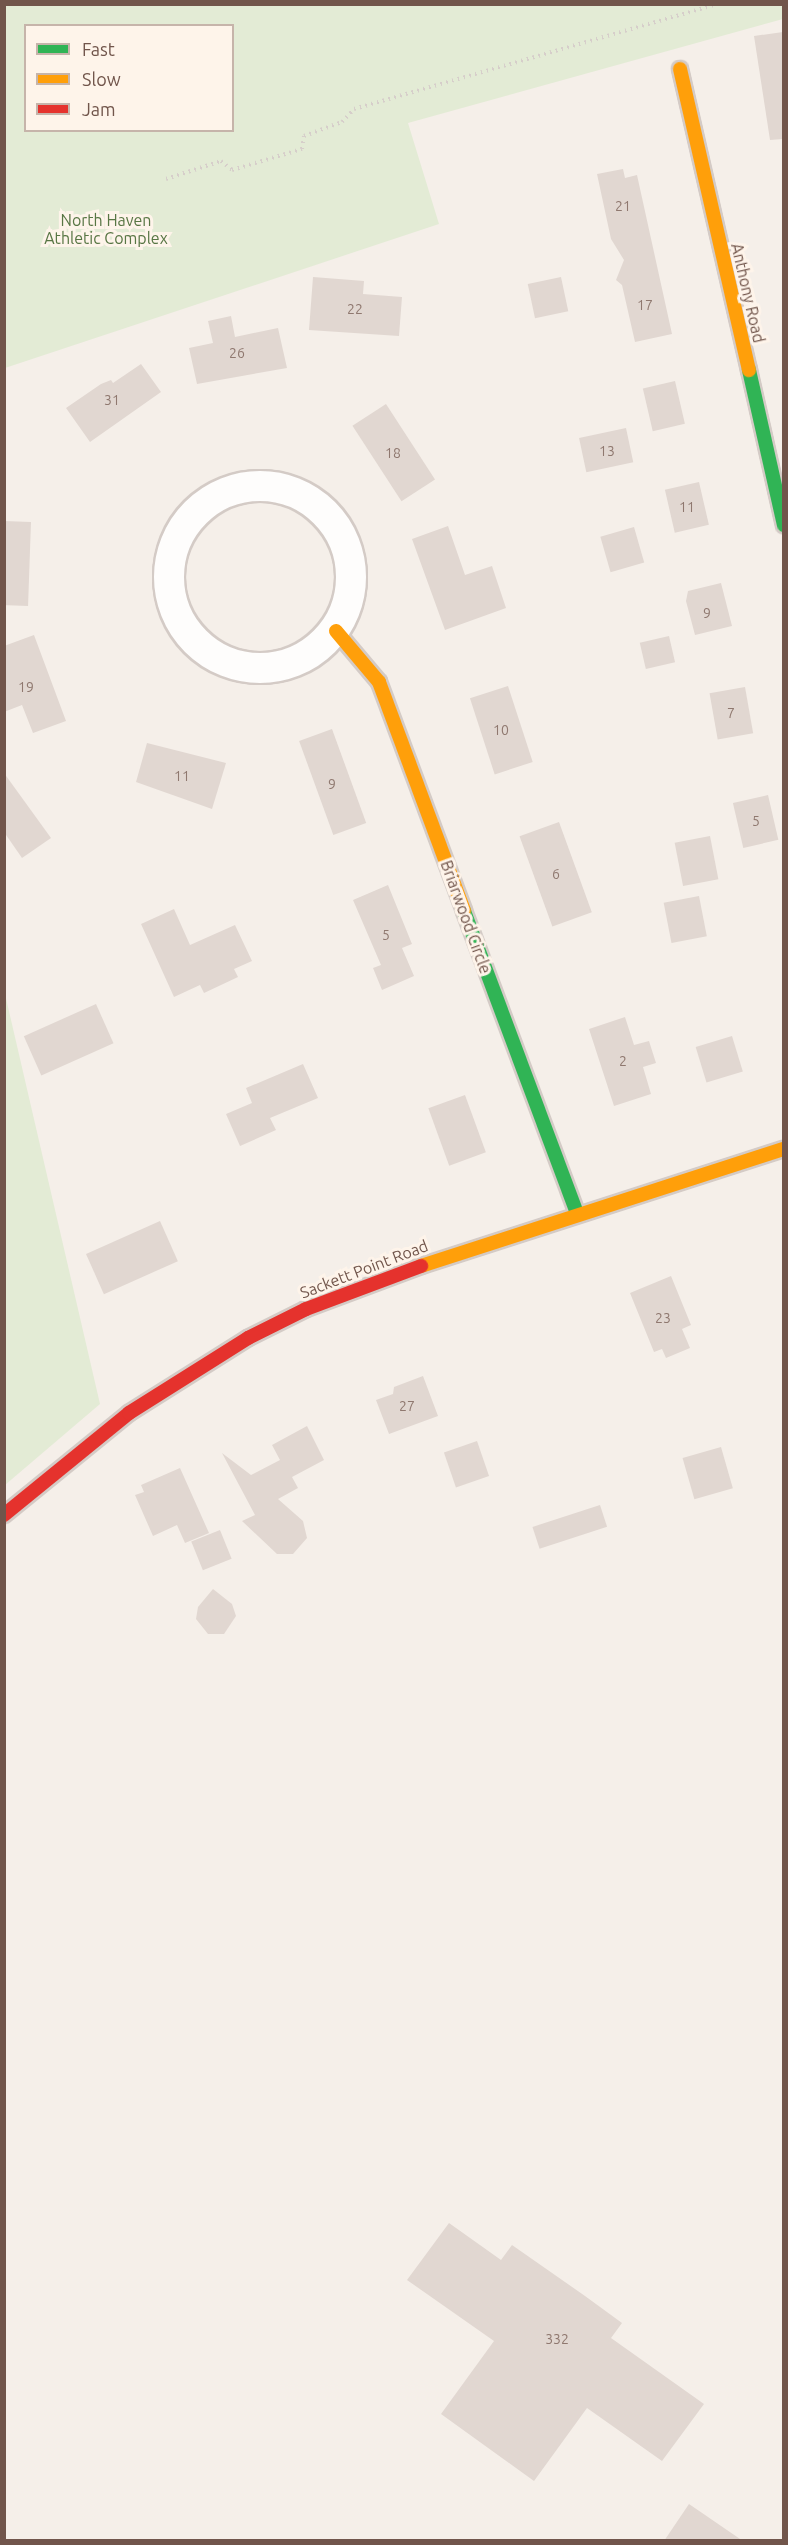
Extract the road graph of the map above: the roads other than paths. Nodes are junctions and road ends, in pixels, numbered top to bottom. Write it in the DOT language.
graph roads {
  1 [pos="680,69"];
  2 [pos="783,525"];
  3 [pos="336,631"];
  4 [pos="783,1149"];
  5 [pos="577,1214"];
  6 [pos="4,1515"];
  1 -- 2 [label="street, Anthony Road"];
  3 -- 3 [label="street"];
  3 -- 5 [label="street, Briarwood Circle"];
  4 -- 5 [label="street, Sackett Point Road"];
  5 -- 6 [label="street, Sackett Point Road"];
}
